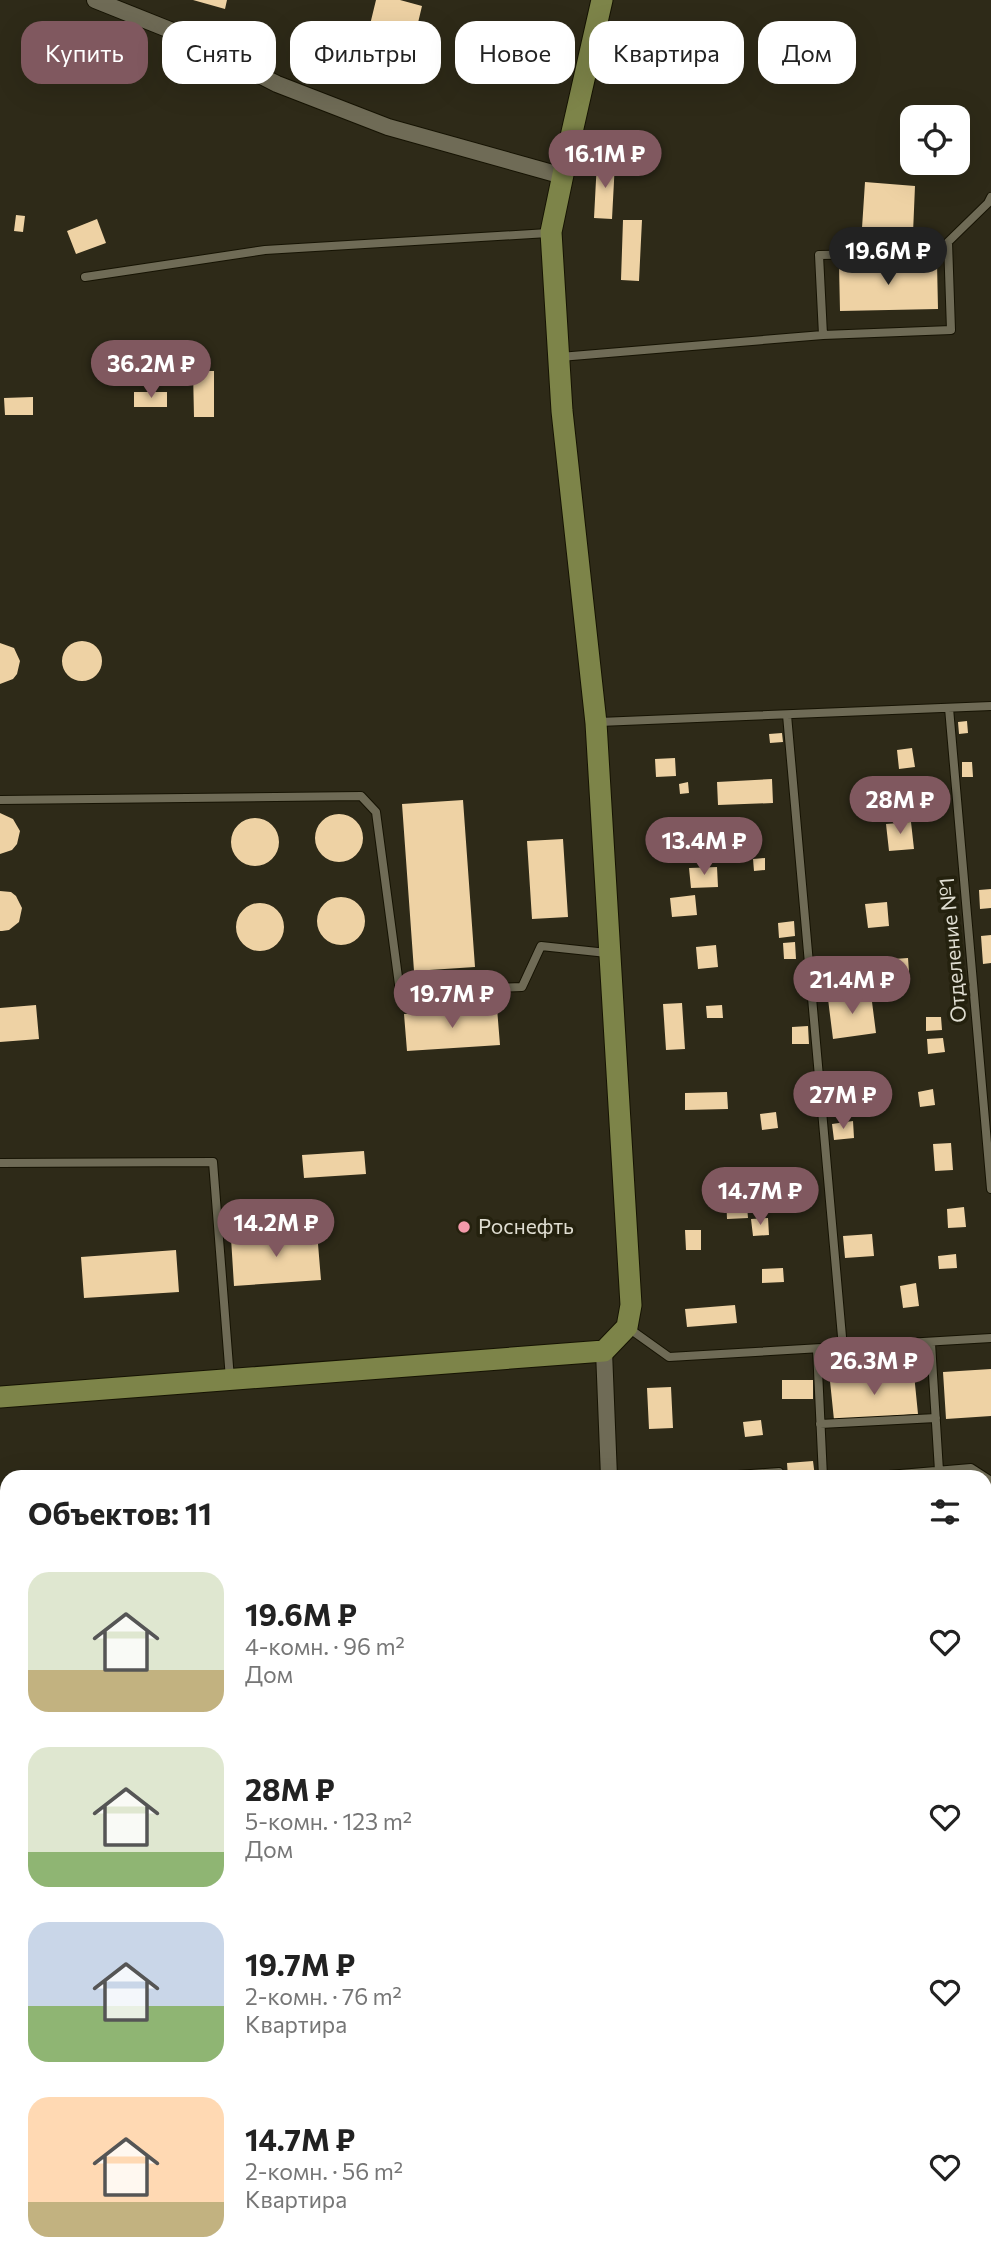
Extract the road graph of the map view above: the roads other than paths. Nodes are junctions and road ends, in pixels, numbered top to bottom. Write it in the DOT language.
graph roads {
  1 [pos="95,0"];
  2 [pos="603,0"];
  3 [pos="563,176"];
  4 [pos="991,197"];
  5 [pos="551,232"];
  6 [pos="948,253"];
  7 [pos="85,277"];
  8 [pos="823,335"];
  9 [pos="559,357"];
  10 [pos="991,706"];
  11 [pos="949,708"];
  12 [pos="787,715"];
  13 [pos="596,723"];
  14 [pos="0,800"];
  15 [pos="610,954"];
  16 [pos="0,1163"];
  17 [pos="991,1189"];
  18 [pos="627,1327"];
  19 [pos="991,1338"];
  20 [pos="931,1343"];
  21 [pos="843,1348"];
  22 [pos="817,1349"];
  23 [pos="604,1351"];
  24 [pos="230,1381"];
  25 [pos="0,1397"];
  26 [pos="936,1418"];
  27 [pos="820,1424"];
  28 [pos="609,1470"];
  29 [pos="823,1470"];
  30 [pos="939,1470"];
  1 -- 3 [label="street"];
  2 -- 3 [label="main road"];
  3 -- 5 [label="main road"];
  4 -- 6 [label="lane"];
  5 -- 7 [label="lane"];
  5 -- 9 [label="main road"];
  6 -- 8 [label="lane"];
  6 -- 8 [label="lane"];
  8 -- 9 [label="lane"];
  9 -- 13 [label="main road"];
  10 -- 11 [label="lane"];
  11 -- 12 [label="lane"];
  11 -- 17 [label="lane, Отделение №1"];
  12 -- 13 [label="lane"];
  12 -- 21 [label="lane"];
  13 -- 15 [label="main road"];
  14 -- 15 [label="lane"];
  15 -- 18 [label="main road"];
  16 -- 24 [label="lane"];
  18 -- 22 [label="lane"];
  18 -- 23 [label="main road"];
  19 -- 20 [label="lane"];
  20 -- 21 [label="lane"];
  20 -- 26 [label="lane"];
  21 -- 22 [label="lane"];
  22 -- 27 [label="lane"];
  23 -- 24 [label="main road"];
  23 -- 28 [label="street"];
  24 -- 25 [label="main road"];
  26 -- 27 [label="lane"];
  26 -- 30 [label="lane"];
  27 -- 29 [label="lane"];
}
